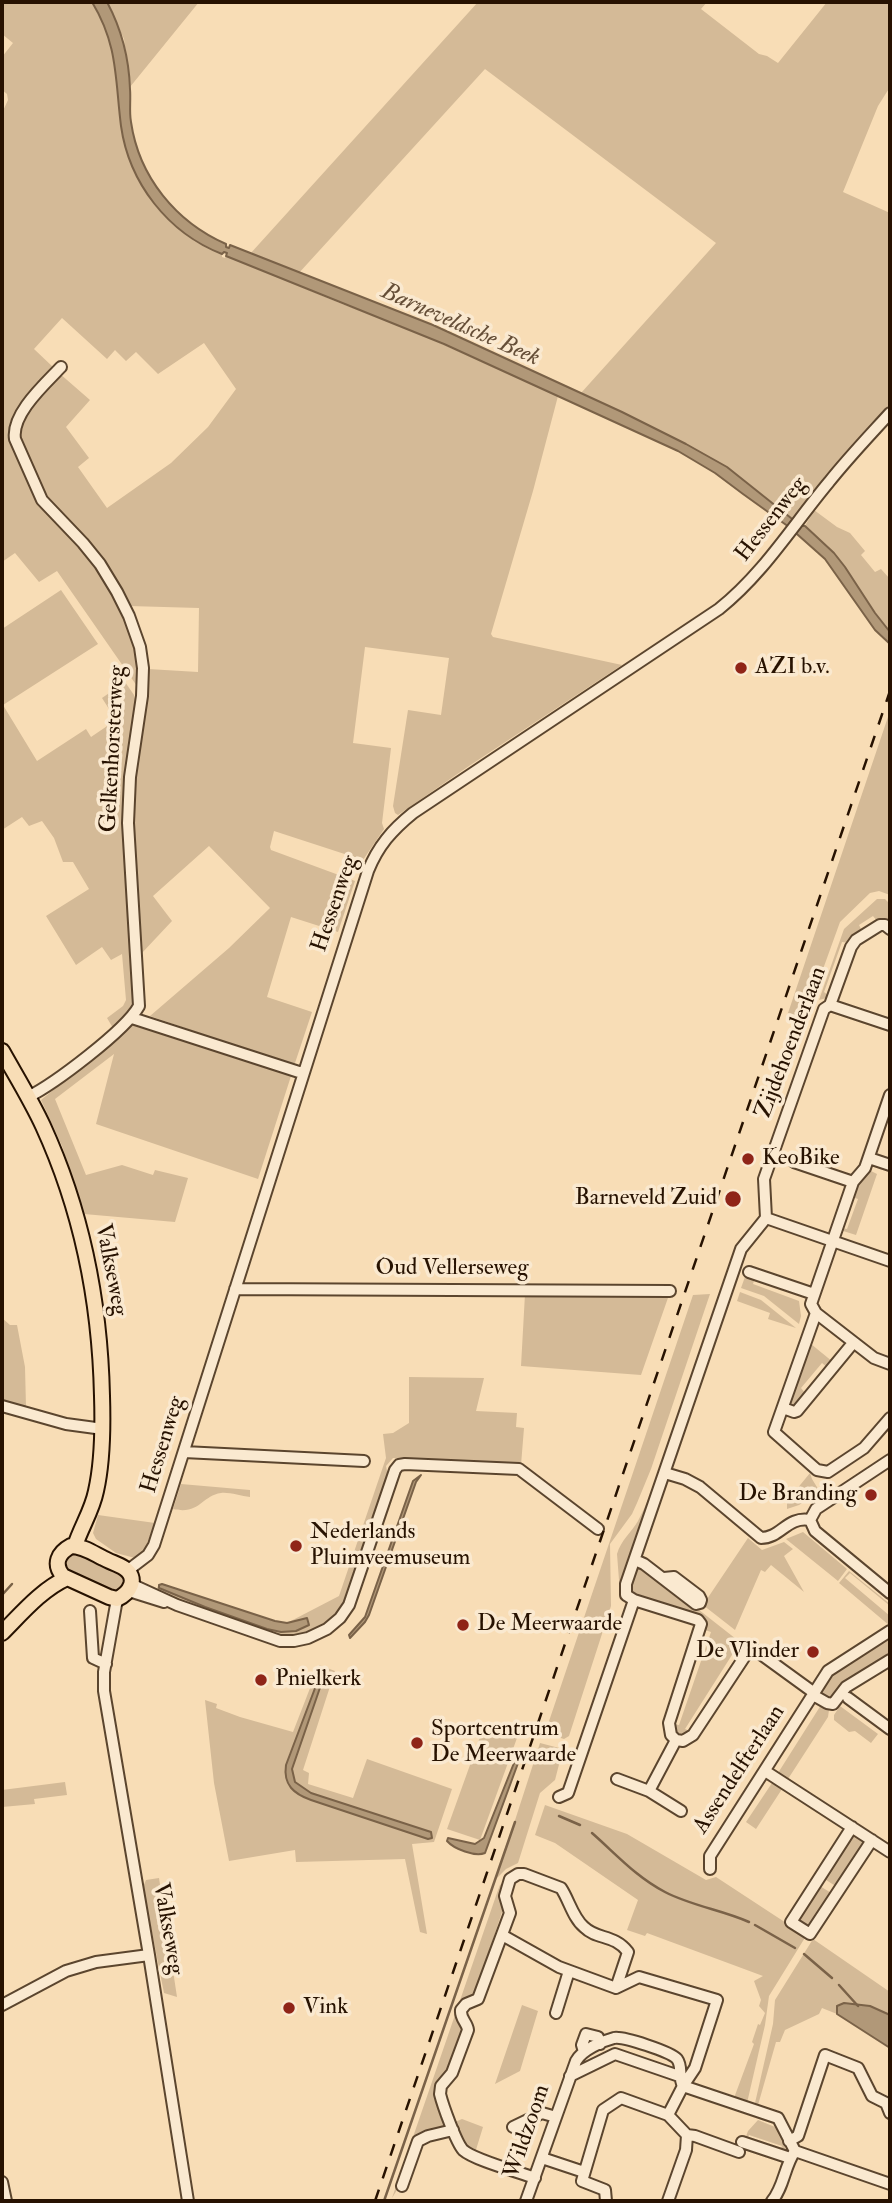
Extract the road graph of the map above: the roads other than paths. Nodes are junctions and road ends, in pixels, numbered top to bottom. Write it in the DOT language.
graph roads {
  1 [pos="61,367"];
  2 [pos="890,413"];
  3 [pos="890,929"];
  4 [pos="830,1005"];
  5 [pos="132,1018"];
  6 [pos="890,1026"];
  7 [pos="2,1051"];
  8 [pos="302,1073"];
  9 [pos="890,1095"];
  10 [pos="28,1097"];
  11 [pos="869,1158"];
  12 [pos="794,1162"];
  13 [pos="890,1165"];
  14 [pos="853,1182"];
  15 [pos="766,1218"];
  16 [pos="833,1241"];
  17 [pos="890,1261"];
  18 [pos="749,1272"];
  19 [pos="235,1289"];
  20 [pos="670,1291"];
  21 [pos="814,1294"];
  22 [pos="816,1313"];
  23 [pos="853,1343"];
  24 [pos="890,1364"];
  25 [pos="2,1406"];
  26 [pos="782,1408"];
  27 [pos="890,1418"];
  28 [pos="103,1429"];
  29 [pos="184,1452"];
  30 [pos="890,1460"];
  31 [pos="364,1461"];
  32 [pos="665,1473"];
  33 [pos="810,1520"];
  34 [pos="598,1529"];
  35 [pos="80,1548"];
  36 [pos="635,1560"];
  37 [pos="63,1574"];
  38 [pos="664,1578"];
  39 [pos="126,1586"];
  40 [pos="890,1593"];
  41 [pos="634,1600"];
  42 [pos="90,1611"];
  43 [pos="2,1621"];
  44 [pos="890,1631"];
  45 [pos="2,1633"];
  46 [pos="890,1660"];
  47 [pos="106,1664"];
  48 [pos="813,1694"];
  49 [pos="848,1699"];
  50 [pos="890,1730"];
  51 [pos="676,1740"];
  52 [pos="765,1771"];
  53 [pos="617,1779"];
  54 [pos="649,1791"];
  55 [pos="559,1797"];
  56 [pos="681,1811"];
  57 [pos="852,1827"];
  58 [pos="872,1840"];
  59 [pos="890,1852"];
  60 [pos="710,1870"];
  61 [pos="502,1935"];
  62 [pos="149,1955"];
  63 [pos="569,1971"];
  64 [pos="616,1988"];
  65 [pos="2,2005"];
  66 [pos="556,2012"];
  67 [pos="570,2076"];
  68 [pos="681,2081"];
  69 [pos="890,2113"];
  70 [pos="668,2115"];
  71 [pos="556,2117"];
  72 [pos="513,2127"];
  73 [pos="453,2130"];
  74 [pos="687,2135"];
  75 [pos="791,2150"];
  76 [pos="542,2158"];
  77 [pos="584,2172"];
  78 [pos="535,2178"];
  79 [pos="2,2182"];
  80 [pos="890,2184"];
  81 [pos="402,2186"];
  82 [pos="6,2201"];
  83 [pos="188,2201"];
  84 [pos="526,2201"];
  85 [pos="607,2201"];
  86 [pos="668,2201"];
  87 [pos="772,2201"];
  1 -- 5 [label="street, Gelkenhorsterweg"];
  2 -- 8 [label="street, Hessenweg"];
  3 -- 4 [label="street, Zijdehoenderlaan"];
  4 -- 6 [label="street"];
  4 -- 15 [label="street, Zijdehoenderlaan"];
  5 -- 8 [label="street"];
  5 -- 10 [label="street"];
  7 -- 10 [label="main road, Valkseweg"];
  8 -- 19 [label="street, Hessenweg"];
  9 -- 11 [label="street"];
  10 -- 28 [label="main road, Valkseweg"];
  11 -- 13 [label="street"];
  11 -- 14 [label="street"];
  12 -- 14 [label="street"];
  14 -- 16 [label="street"];
  15 -- 16 [label="street"];
  15 -- 32 [label="street"];
  16 -- 17 [label="street"];
  16 -- 21 [label="street"];
  18 -- 21 [label="street"];
  19 -- 20 [label="street, Oud Vellerseweg"];
  19 -- 29 [label="street, Hessenweg"];
  21 -- 22 [label="street"];
  22 -- 23 [label="street"];
  22 -- 26 [label="street"];
  23 -- 24 [label="street"];
  23 -- 26 [label="street"];
  25 -- 28 [label="street"];
  26 -- 27 [label="street"];
  28 -- 35 [label="main road, Valkseweg"];
  29 -- 31 [label="street"];
  29 -- 39 [label="street, Hessenweg"];
  30 -- 33 [label="street"];
  32 -- 33 [label="street"];
  32 -- 36 [label="street"];
  33 -- 40 [label="street"];
  34 -- 39 [label="street"];
  35 -- 37 [label="main road"];
  35 -- 39 [label="main road"];
  36 -- 38 [label="street"];
  36 -- 41 [label="street"];
  37 -- 39 [label="main road"];
  37 -- 43 [label="main road"];
  37 -- 45 [label="main road"];
  39 -- 47 [label="street, Valkseweg"];
  41 -- 51 [label="street"];
  41 -- 55 [label="street"];
  42 -- 47 [label="street, Valkseweg"];
  44 -- 48 [label="street, Assendelfterlaan"];
  46 -- 48 [label="street, Assendelfterlaan"];
  47 -- 62 [label="street, Valkseweg"];
  48 -- 51 [label="street"];
  48 -- 52 [label="street, Assendelfterlaan"];
  49 -- 50 [label="street"];
  51 -- 54 [label="street"];
  52 -- 57 [label="street"];
  52 -- 60 [label="street, Assendelfterlaan"];
  53 -- 54 [label="street"];
  54 -- 56 [label="street"];
  57 -- 58 [label="street"];
  57 -- 58 [label="street"];
  58 -- 59 [label="street"];
  61 -- 63 [label="street"];
  61 -- 64 [label="street"];
  61 -- 73 [label="street"];
  62 -- 65 [label="street"];
  62 -- 83 [label="street, Valkseweg"];
  63 -- 64 [label="street"];
  63 -- 66 [label="street"];
  64 -- 68 [label="street"];
  67 -- 68 [label="street, Wildzoom"];
  67 -- 68 [label="street, Wildzoom"];
  67 -- 71 [label="street, Wildzoom"];
  68 -- 70 [label="street"];
  68 -- 75 [label="street, Wildzoom"];
  69 -- 75 [label="street"];
  70 -- 74 [label="street"];
  70 -- 77 [label="street"];
  71 -- 72 [label="street"];
  71 -- 76 [label="street, Wildzoom"];
  73 -- 78 [label="street"];
  73 -- 81 [label="street"];
  74 -- 75 [label="street"];
  74 -- 86 [label="street"];
  75 -- 80 [label="street"];
  75 -- 87 [label="street"];
  76 -- 77 [label="street"];
  76 -- 78 [label="street, Wildzoom"];
  77 -- 85 [label="street"];
  78 -- 84 [label="street, Wildzoom"];
  79 -- 82 [label="street"];
}
